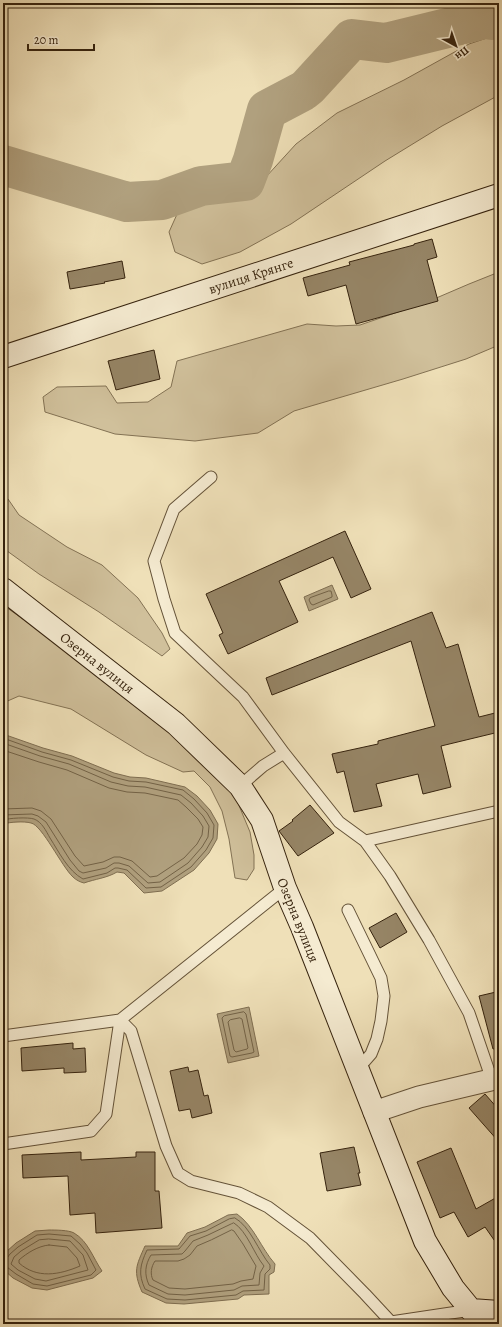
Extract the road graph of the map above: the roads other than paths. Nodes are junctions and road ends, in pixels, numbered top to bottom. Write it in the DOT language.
graph roads {
  1 [pos="499,195"];
  2 [pos="3,357"];
  3 [pos="212,476"];
  4 [pos="3,589"];
  5 [pos="284,753"];
  6 [pos="240,786"];
  7 [pos="499,811"];
  8 [pos="365,841"];
  9 [pos="285,888"];
  10 [pos="348,910"];
  11 [pos="120,1020"];
  12 [pos="3,1036"];
  13 [pos="357,1070"];
  14 [pos="496,1079"];
  15 [pos="374,1112"];
  16 [pos="3,1144"];
  17 [pos="499,1312"];
  18 [pos="469,1317"];
  19 [pos="390,1323"];
  1 -- 2 [label="street, вулиця Крянге"];
  3 -- 5 [label="lane"];
  4 -- 6 [label="street, Озерна вулиця"];
  5 -- 6 [label="lane"];
  5 -- 8 [label="lane"];
  6 -- 9 [label="street, Озерна вулиця"];
  7 -- 8 [label="lane"];
  8 -- 14 [label="lane"];
  9 -- 11 [label="lane"];
  9 -- 13 [label="street, Озерна вулиця"];
  10 -- 13 [label="lane"];
  11 -- 12 [label="lane"];
  11 -- 16 [label="lane"];
  11 -- 19 [label="lane"];
  13 -- 15 [label="street, Озерна вулиця"];
  14 -- 15 [label="street"];
  15 -- 18 [label="street, Озерна вулиця"];
  17 -- 18 [label="street"];
  18 -- 19 [label="lane"];
}
